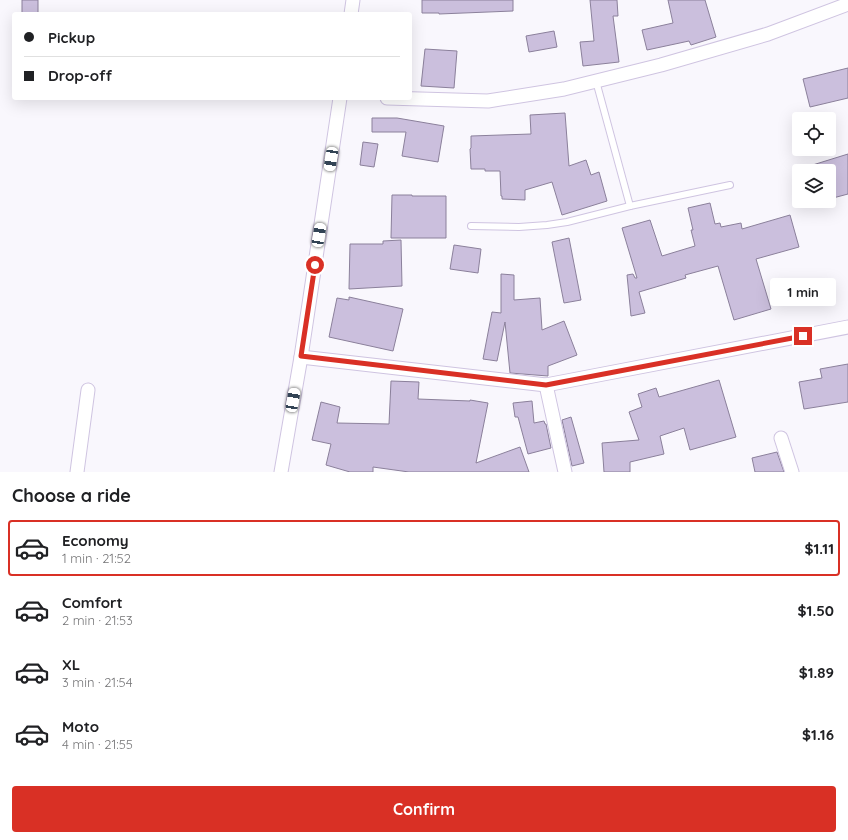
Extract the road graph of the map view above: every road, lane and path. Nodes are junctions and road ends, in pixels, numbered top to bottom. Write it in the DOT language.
graph roads {
  1 [pos="353,0"];
  2 [pos="848,4"];
  3 [pos="351,12"];
  4 [pos="596,81"];
  5 [pos="412,99"];
  6 [pos="340,100"];
  7 [pos="730,185"];
  8 [pos="630,206"];
  9 [pos="471,226"];
  10 [pos="848,327"];
  11 [pos="301,356"];
  12 [pos="546,385"];
  13 [pos="88,390"];
  14 [pos="781,438"];
  15 [pos="77,472"];
  16 [pos="281,472"];
  17 [pos="565,472"];
  18 [pos="792,472"];
  1 -- 3 [label="street"];
  2 -- 4 [label="street"];
  4 -- 5 [label="street"];
  4 -- 8 [label="lane"];
  6 -- 11 [label="street"];
  7 -- 8 [label="lane"];
  8 -- 9 [label="lane"];
  10 -- 12 [label="street"];
  11 -- 12 [label="street"];
  11 -- 16 [label="street"];
  12 -- 17 [label="street"];
  13 -- 15 [label="street"];
  14 -- 18 [label="street"];
}
